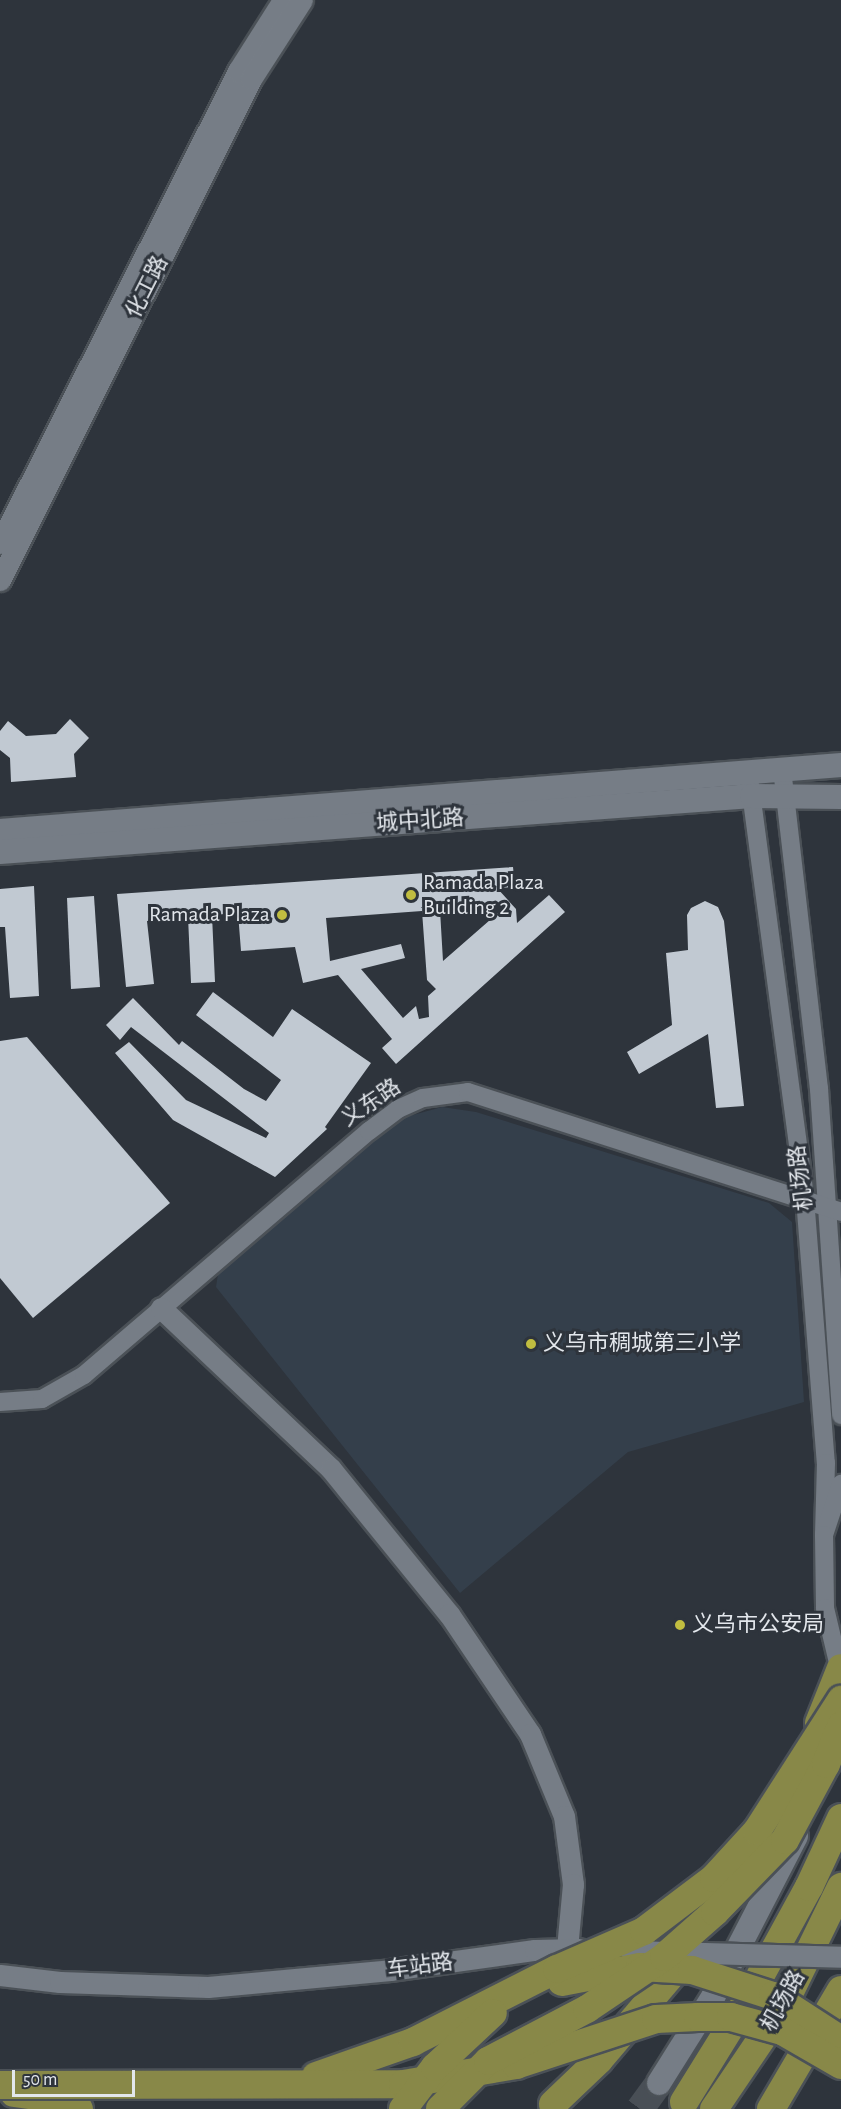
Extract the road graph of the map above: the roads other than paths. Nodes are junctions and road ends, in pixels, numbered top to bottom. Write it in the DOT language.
graph roads {
  1 [pos="283,0"];
  2 [pos="302,0"];
  3 [pos="0,543"];
  4 [pos="0,580"];
  5 [pos="841,765"];
  6 [pos="782,770"];
  7 [pos="747,771"];
  8 [pos="752,796"];
  9 [pos="841,796"];
  10 [pos="786,798"];
  11 [pos="0,831"];
  12 [pos="0,852"];
  13 [pos="804,1198"];
  14 [pos="835,1211"];
  15 [pos="162,1308"];
  16 [pos="0,1402"];
  17 [pos="841,1415"];
  18 [pos="841,1484"];
  19 [pos="824,1535"];
  20 [pos="841,1684"];
  21 [pos="841,1726"];
  22 [pos="841,1752"];
  23 [pos="841,1818"];
  24 [pos="841,1887"];
  25 [pos="567,1949"];
  26 [pos="841,1958"];
  27 [pos="0,1975"];
  28 [pos="841,1990"];
  29 [pos="841,2040"];
  30 [pos="841,2065"];
  31 [pos="659,2083"];
  32 [pos="0,2085"];
  33 [pos="284,2086"];
  34 [pos="0,2091"];
  35 [pos="684,2102"];
  36 [pos="553,2104"];
  37 [pos="79,2109"];
  38 [pos="403,2109"];
  39 [pos="440,2109"];
  40 [pos="714,2109"];
  41 [pos="771,2109"];
  1 -- 3 [label="street, 化工路"];
  2 -- 4 [label="street, 化工路"];
  5 -- 6 [label="main road, 城中北路"];
  6 -- 7 [label="main road, 城中北路"];
  6 -- 10 [label="street, 机场路"];
  7 -- 8 [label="street, 机场路"];
  7 -- 11 [label="main road, 城中北路"];
  8 -- 10 [label="main road, 城中北路"];
  8 -- 12 [label="main road, 城中北路"];
  8 -- 13 [label="street, 机场路"];
  9 -- 10 [label="main road, 城中北路"];
  10 -- 14 [label="street, 机场路"];
  13 -- 14 [label="street, 义东路"];
  13 -- 15 [label="street, 义东路"];
  13 -- 19 [label="street, 机场路"];
  14 -- 17 [label="street, 机场路"];
  15 -- 16 [label="street, 义东路"];
  15 -- 25 [label="street"];
  18 -- 19 [label="street"];
  19 -- 20 [label="street, 机场路"];
  20 -- 33 [label="highway, bridge"];
  20 -- 36 [label="highway"];
  21 -- 39 [label="highway, bridge"];
  22 -- 31 [label="main road"];
  23 -- 35 [label="highway"];
  24 -- 40 [label="highway, 机场路"];
  25 -- 26 [label="street, 车站路, bridge"];
  25 -- 27 [label="street, 车站路"];
  28 -- 41 [label="highway"];
  29 -- 38 [label="highway, bridge"];
  30 -- 33 [label="highway, bridge"];
  32 -- 33 [label="highway, bridge"];
  34 -- 37 [label="highway"];
}
